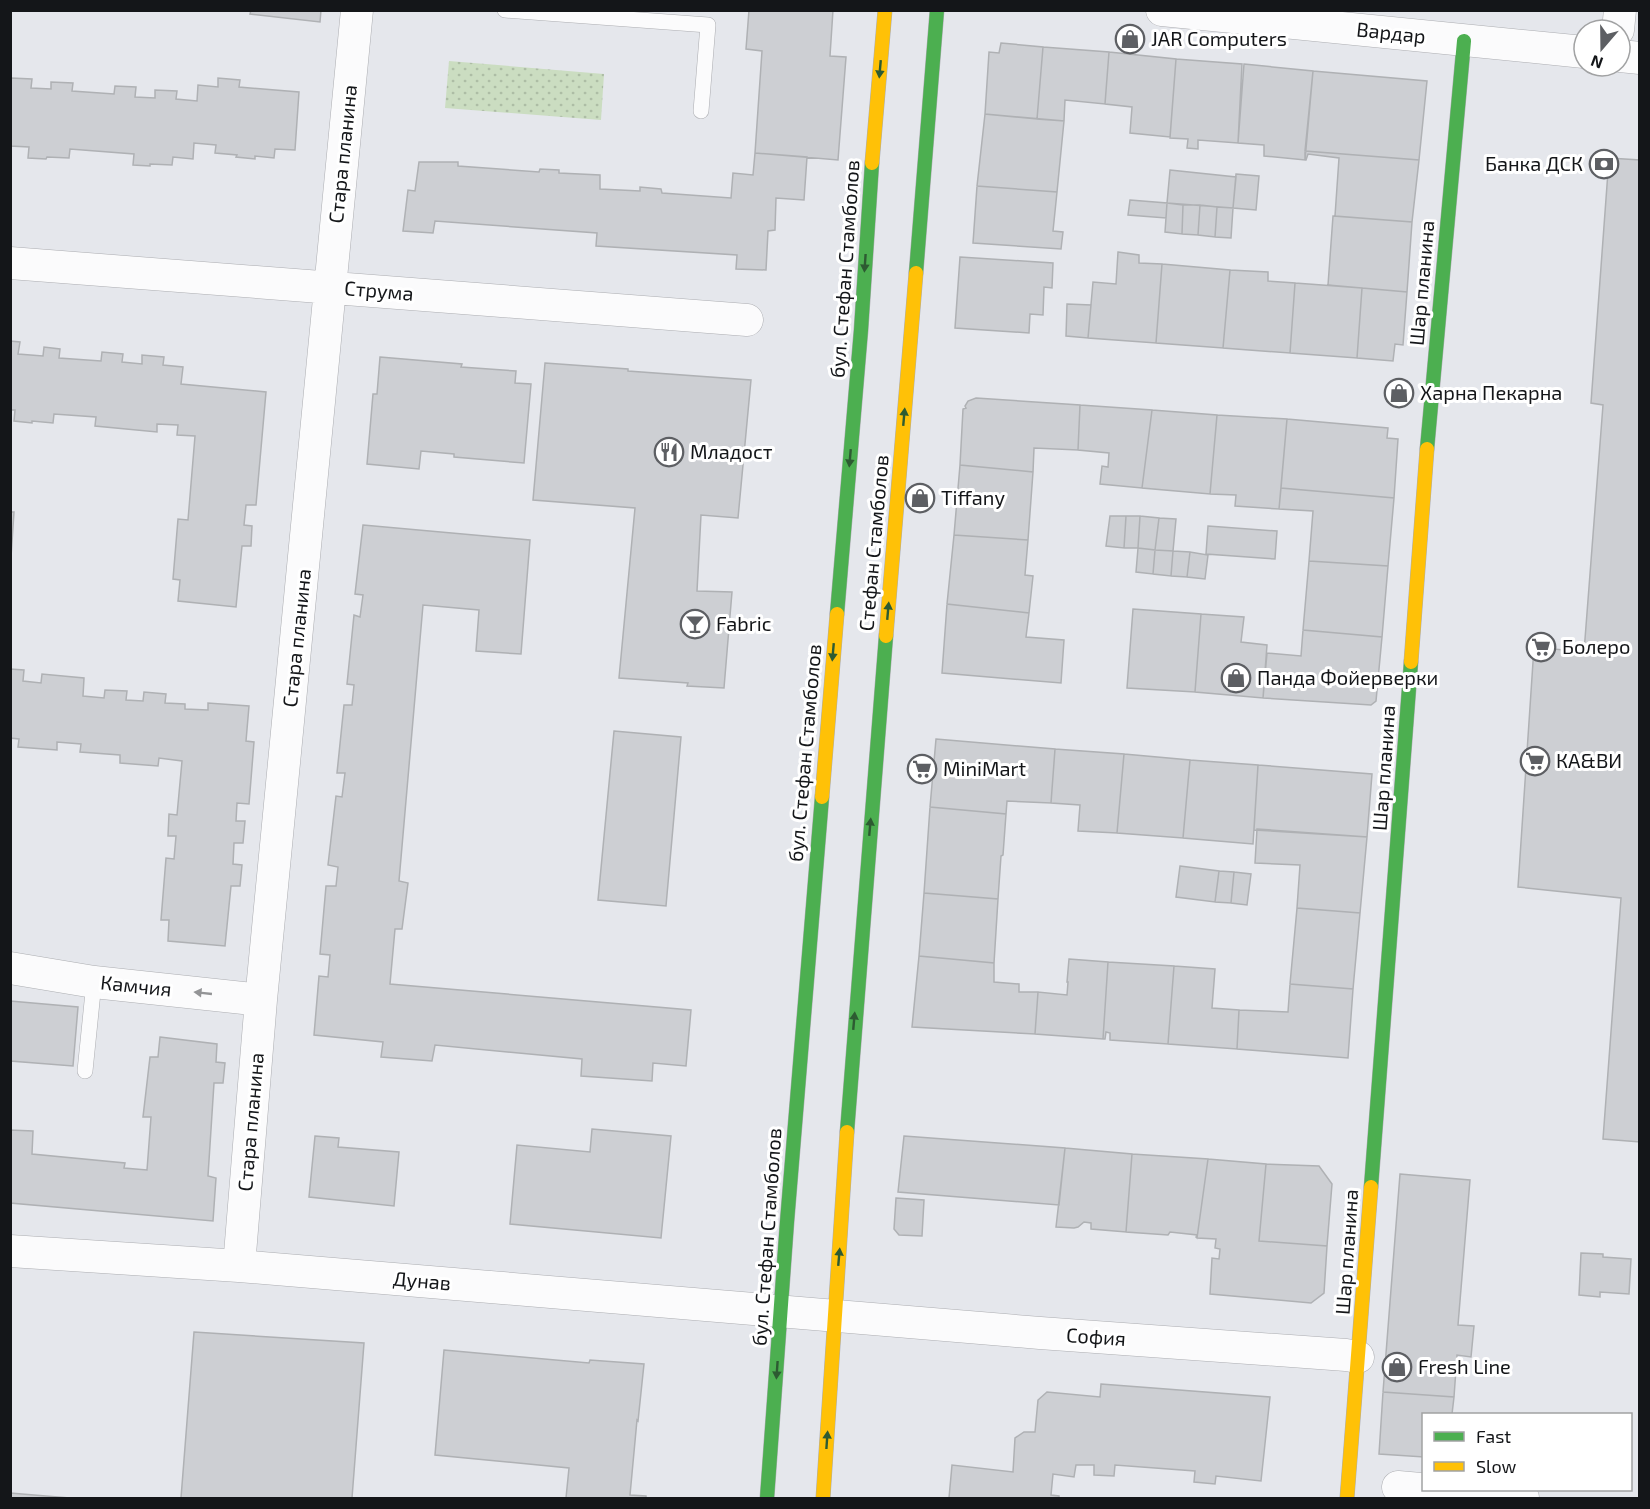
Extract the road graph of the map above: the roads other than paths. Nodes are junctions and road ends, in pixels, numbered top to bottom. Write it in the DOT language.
graph roads {
  1 [pos="357,10"];
  2 [pos="505,10"];
  3 [pos="885,10"];
  4 [pos="938,10"];
  5 [pos="1162,10"];
  6 [pos="558,12"];
  7 [pos="1464,41"];
  8 [pos="1572,51"];
  9 [pos="701,111"];
  10 [pos="10,262"];
  11 [pos="330,288"];
  12 [pos="747,320"];
  13 [pos="10,968"];
  14 [pos="94,981"];
  15 [pos="261,1000"];
  16 [pos="86,1071"];
  17 [pos="10,1251"];
  18 [pos="239,1266"];
  19 [pos="781,1312"];
  20 [pos="834,1316"];
  21 [pos="1358,1357"];
  22 [pos="1398,1487"];
  23 [pos="1422,1489"];
  24 [pos="1443,1491"];
  25 [pos="767,1498"];
  26 [pos="823,1498"];
  27 [pos="1347,1498"];
  28 [pos="1523,1498"];
  1 -- 11 [label="street, Стара планина"];
  2 -- 6 [label="lane"];
  3 -- 19 [label="main road, бул. Стефан Стамболов, one-way"];
  20 -- 4 [label="main road, Стефан Стамболов, one-way"];
  5 -- 7 [label="street, Вардар"];
  6 -- 9 [label="lane"];
  7 -- 8 [label="street, Вардар"];
  7 -- 21 [label="main road, Шар планина"];
  10 -- 11 [label="street, Струма"];
  11 -- 12 [label="street, Струма"];
  11 -- 15 [label="street, Стара планина"];
  13 -- 14 [label="street, Камчия"];
  15 -- 14 [label="street, Камчия, one-way"];
  14 -- 16 [label="lane"];
  15 -- 18 [label="street, Стара планина"];
  17 -- 18 [label="street, Дунав"];
  18 -- 19 [label="street, Дунав"];
  19 -- 20 [label="street, Дунав"];
  19 -- 25 [label="main road, бул. Стефан Стамболов, one-way"];
  20 -- 21 [label="street, София"];
  26 -- 20 [label="main road, one-way"];
  21 -- 27 [label="main road, Шар планина"];
  22 -- 23 [label="street"];
  24 -- 28 [label="street"];
}
